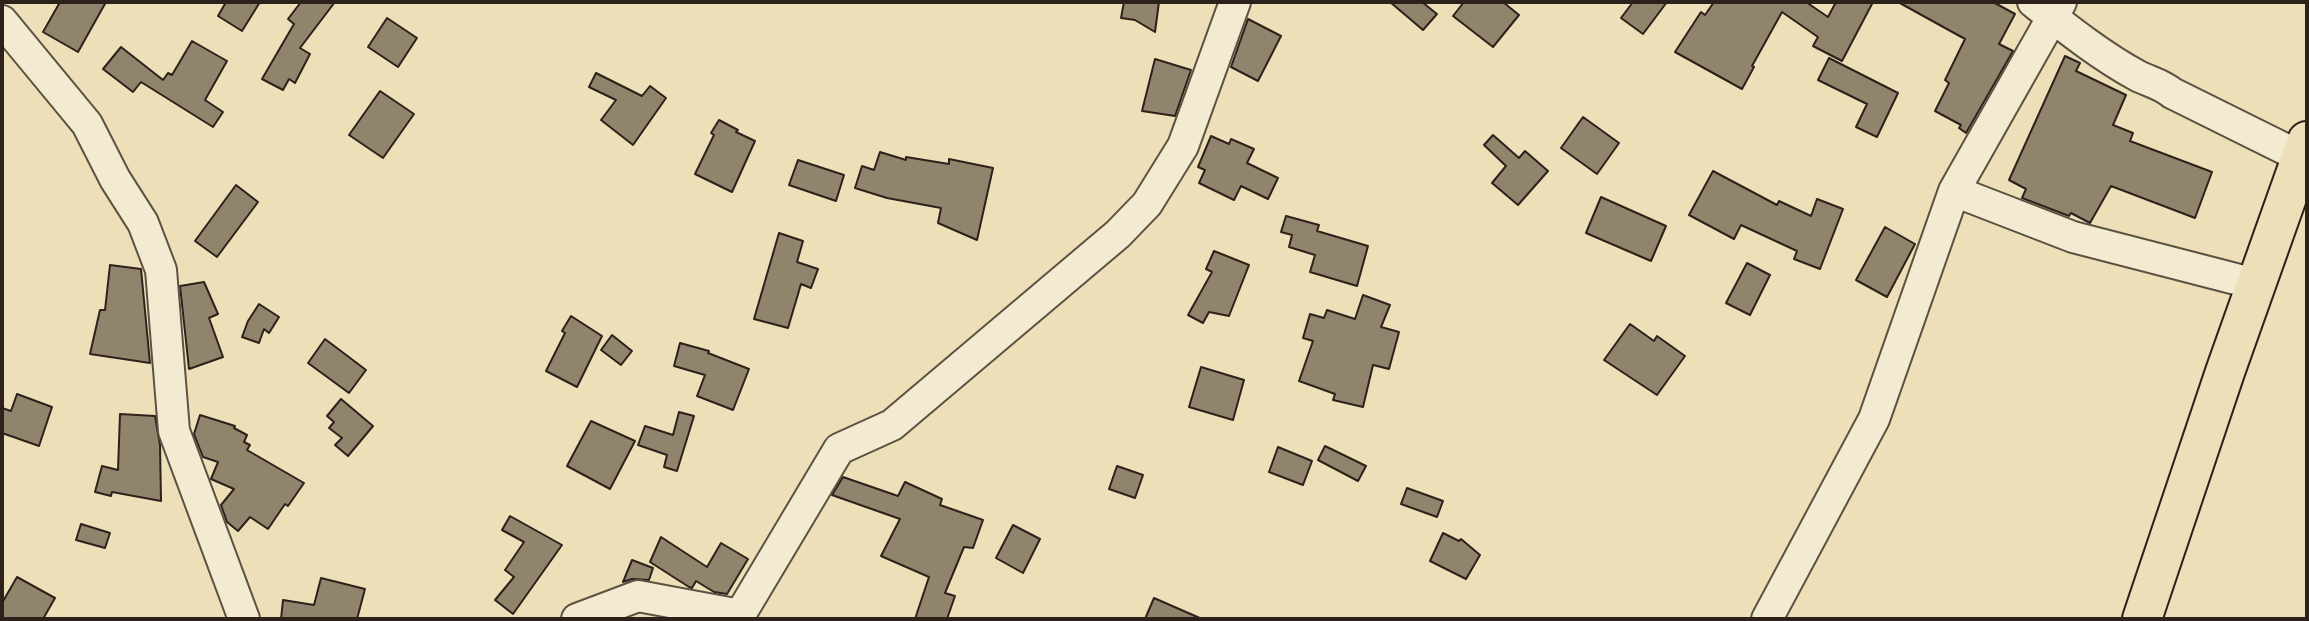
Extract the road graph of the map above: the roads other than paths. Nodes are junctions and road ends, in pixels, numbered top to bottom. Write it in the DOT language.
graph roads {
  1 [pos="1235,2"];
  2 [pos="2049,7"];
  3 [pos="2,21"];
  4 [pos="2304,149"];
  5 [pos="1954,191"];
  6 [pos="2255,284"];
  7 [pos="244,619"];
  8 [pos="577,619"];
  9 [pos="1767,619"];
  10 [pos="2142,619"];
  1 -- 8 [label="street"];
  2 -- 4 [label="street"];
  2 -- 5 [label="street"];
  3 -- 7 [label="street"];
  4 -- 6 [label="main road"];
  5 -- 6 [label="street"];
  5 -- 9 [label="street"];
  6 -- 10 [label="main road"];
}
